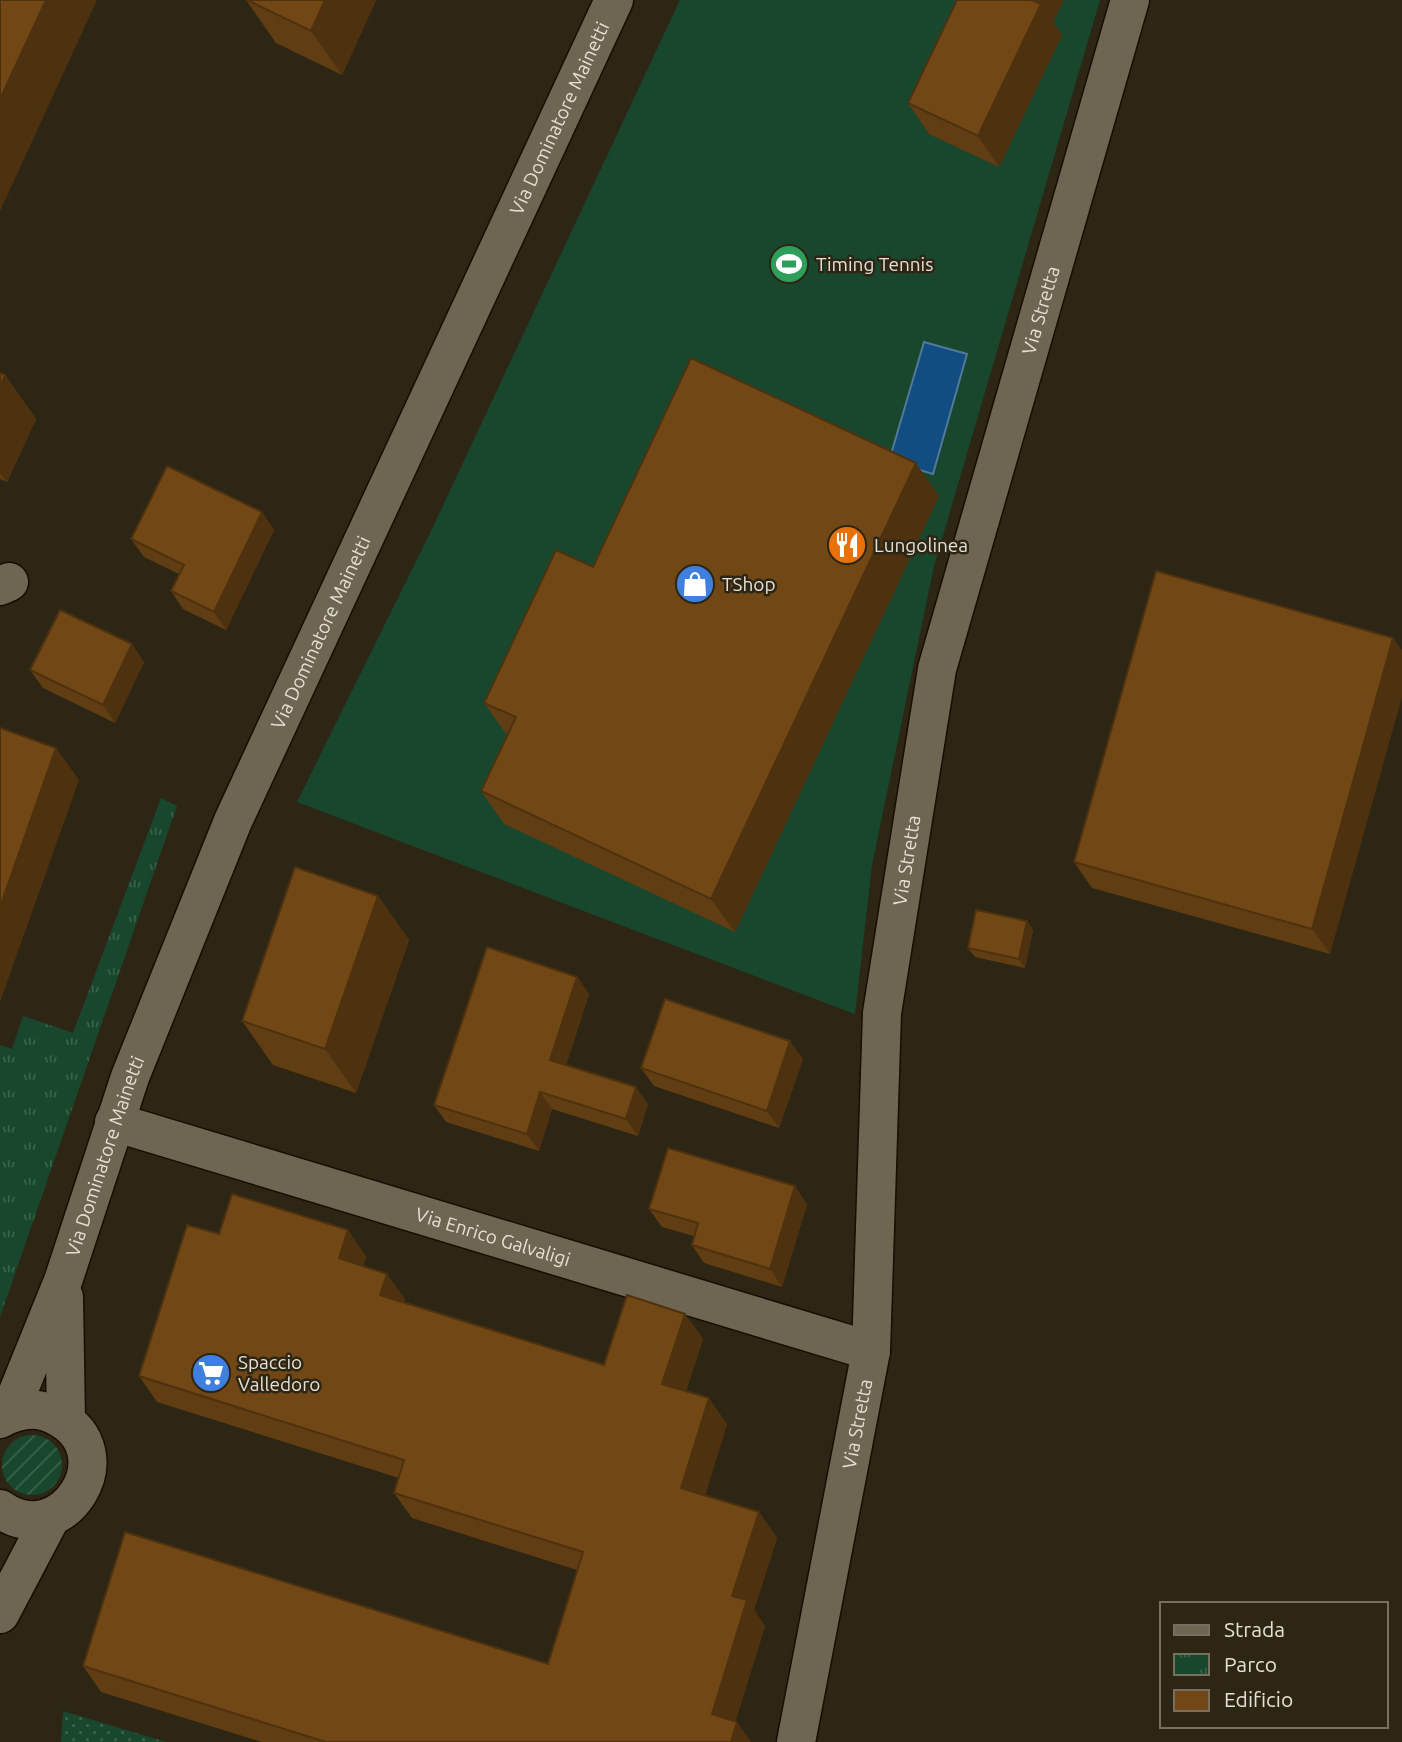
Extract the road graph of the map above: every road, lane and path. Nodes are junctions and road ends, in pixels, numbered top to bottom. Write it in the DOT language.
graph roads {
  1 [pos="614,0"];
  2 [pos="1130,0"];
  3 [pos="114,1122"];
  4 [pos="63,1281"];
  5 [pos="871,1351"];
  6 [pos="5,1417"];
  7 [pos="66,1421"];
  8 [pos="0,1509"];
  9 [pos="51,1517"];
  10 [pos="0,1614"];
  11 [pos="796,1742"];
  1 -- 3 [label="street, Via Dominatore Mainetti"];
  2 -- 5 [label="street, Via Stretta"];
  3 -- 4 [label="street, Via Dominatore Mainetti"];
  3 -- 5 [label="street, Via Enrico Galvaligi"];
  4 -- 6 [label="street, Via Dominatore Mainetti"];
  4 -- 7 [label="street, Via Dominatore Mainetti"];
  5 -- 11 [label="street, Via Stretta"];
  6 -- 7 [label="street, Via Dominatore Mainetti"];
  7 -- 9 [label="street"];
  8 -- 9 [label="street"];
  9 -- 10 [label="street"];
}
